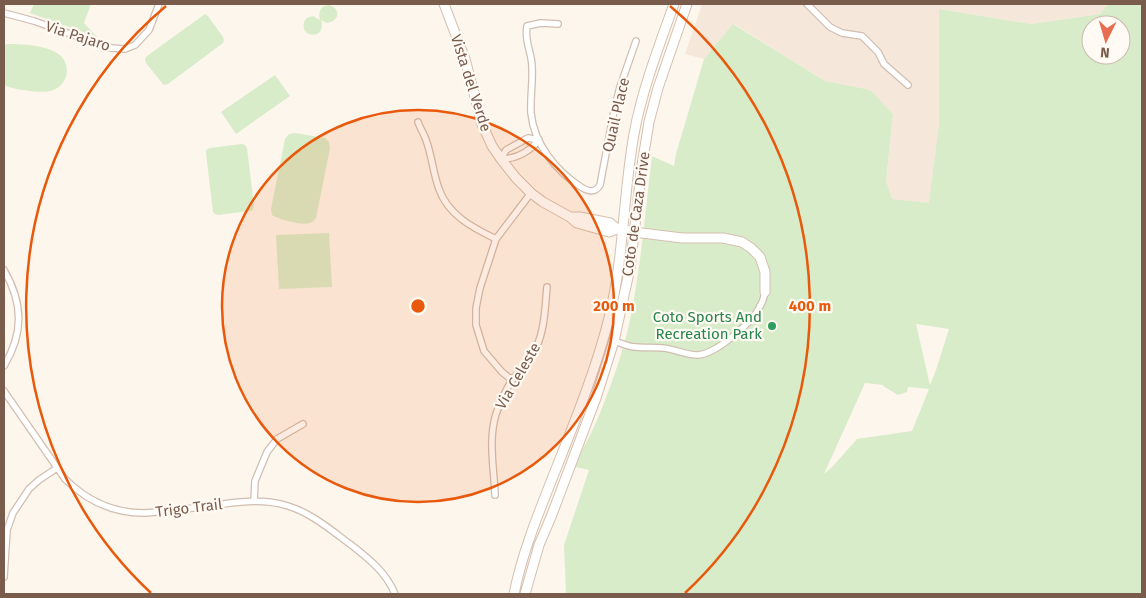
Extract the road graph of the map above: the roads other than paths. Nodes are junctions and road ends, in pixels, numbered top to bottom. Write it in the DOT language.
graph roads {
  1 [pos="159,4"];
  2 [pos="444,4"];
  3 [pos="674,4"];
  4 [pos="687,4"];
  5 [pos="807,4"];
  6 [pos="4,13"];
  7 [pos="558,24"];
  8 [pos="636,42"];
  9 [pos="908,85"];
  10 [pos="418,122"];
  11 [pos="539,140"];
  12 [pos="501,159"];
  13 [pos="531,193"];
  14 [pos="620,229"];
  15 [pos="634,232"];
  16 [pos="496,239"];
  17 [pos="4,270"];
  18 [pos="547,287"];
  19 [pos="765,292"];
  20 [pos="614,341"];
  21 [pos="4,366"];
  22 [pos="512,380"];
  23 [pos="4,391"];
  24 [pos="302,424"];
  25 [pos="58,468"];
  26 [pos="495,494"];
  27 [pos="254,502"];
  28 [pos="4,577"];
  29 [pos="395,594"];
  30 [pos="514,594"];
  31 [pos="525,594"];
  1 -- 6 [label="street, Via Pajaro"];
  2 -- 12 [label="main road, Vista del Verde"];
  3 -- 14 [label="main road, Coto de Caza Drive"];
  4 -- 15 [label="main road, Coto de Caza Drive"];
  5 -- 9 [label="street"];
  7 -- 11 [label="street"];
  8 -- 11 [label="street, Quail Place"];
  10 -- 16 [label="street"];
  11 -- 12 [label="street"];
  11 -- 12 [label="street"];
  12 -- 13 [label="main road, Vista del Verde"];
  13 -- 14 [label="main road, Vista del Verde"];
  13 -- 16 [label="street"];
  14 -- 15 [label="main road, Vista del Verde"];
  14 -- 30 [label="main road, Coto de Caza Drive"];
  15 -- 19 [label="main road, Vista del Verde"];
  15 -- 20 [label="main road, Coto de Caza Drive"];
  16 -- 22 [label="street"];
  17 -- 21 [label="street"];
  18 -- 22 [label="street, Via Celeste"];
  19 -- 20 [label="street"];
  20 -- 31 [label="main road, Coto de Caza Drive"];
  22 -- 26 [label="street, Via Celeste"];
  23 -- 25 [label="street, Trigo Trail"];
  24 -- 27 [label="street"];
  25 -- 27 [label="street, Trigo Trail"];
  25 -- 28 [label="street"];
  27 -- 29 [label="street, Trigo Trail"];
}
